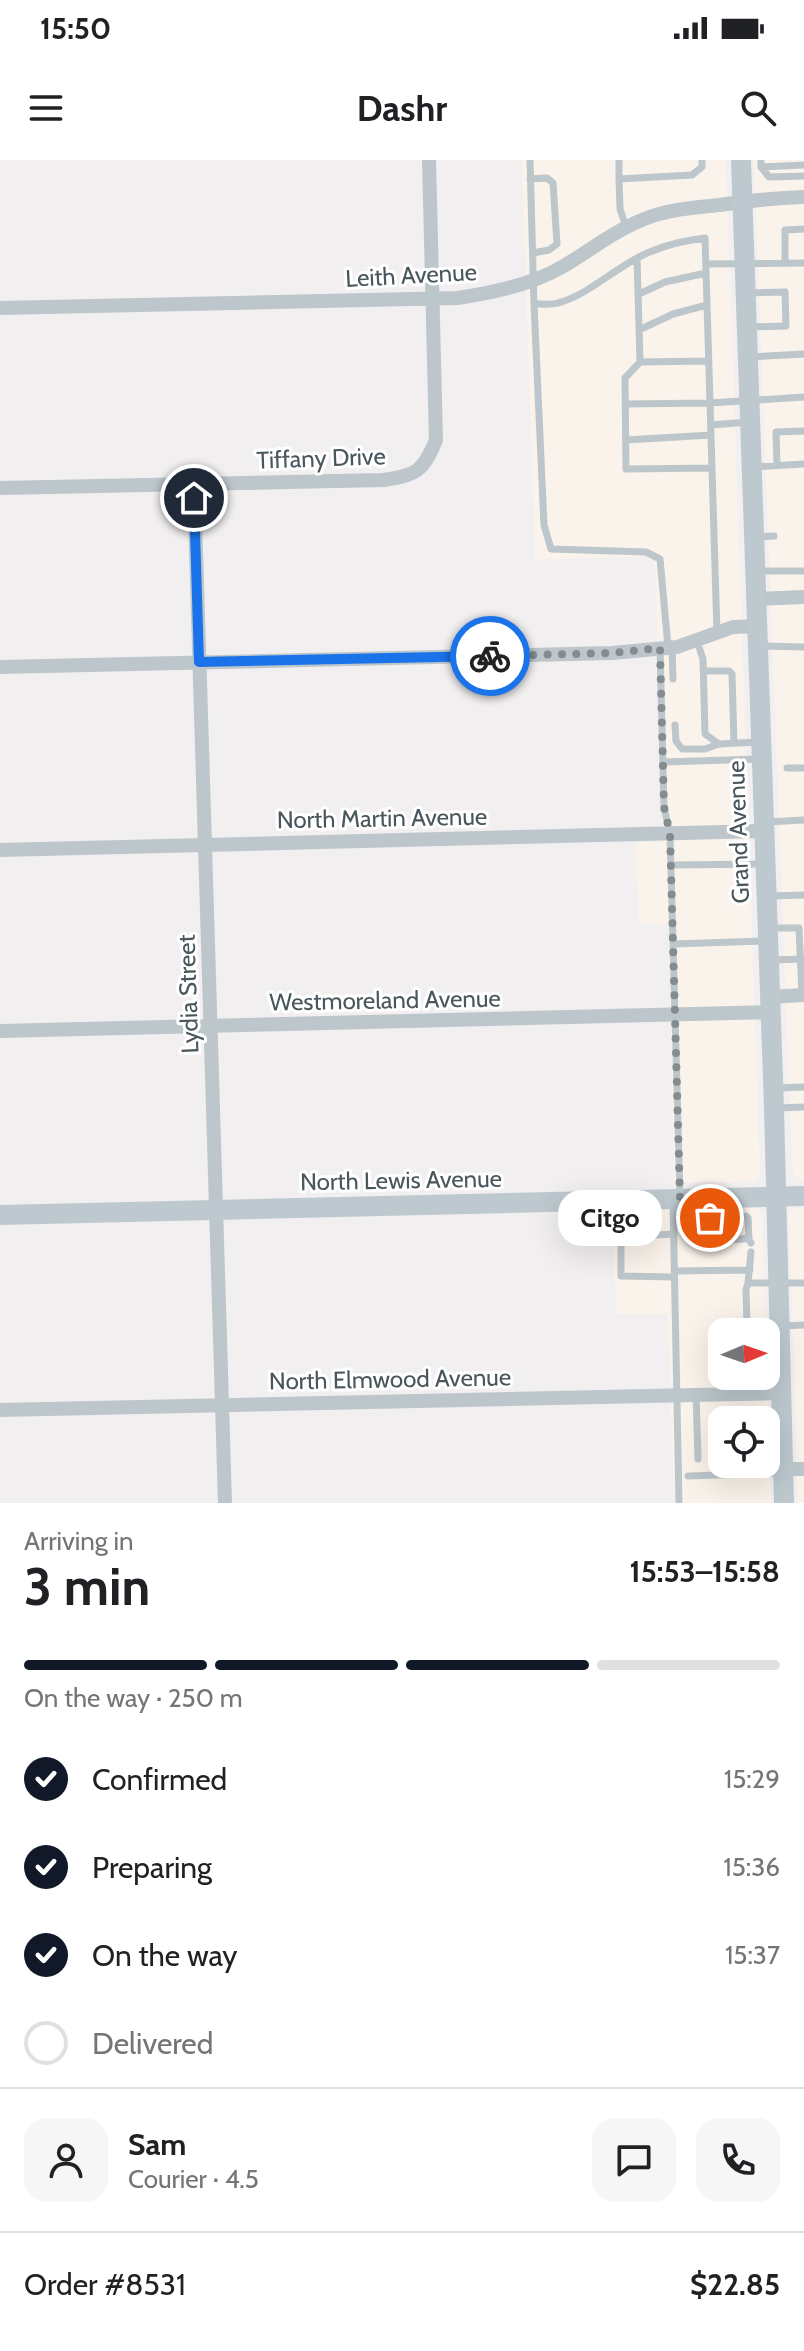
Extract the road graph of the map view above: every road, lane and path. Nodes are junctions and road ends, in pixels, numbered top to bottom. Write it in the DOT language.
graph roads {
  1 [pos="429,160"];
  2 [pos="530,160"];
  3 [pos="619,160"];
  4 [pos="702,160"];
  5 [pos="741,160"];
  6 [pos="761,163"];
  7 [pos="804,165"];
  8 [pos="804,176"];
  9 [pos="530,179"];
  10 [pos="619,179"];
  11 [pos="804,197"];
  12 [pos="742,202"];
  13 [pos="626,227"];
  14 [pos="804,229"];
  15 [pos="533,253"];
  16 [pos="637,258"];
  17 [pos="745,262"];
  18 [pos="785,263"];
  19 [pos="804,263"];
  20 [pos="706,269"];
  21 [pos="533,280"];
  22 [pos="746,293"];
  23 [pos="639,294"];
  24 [pos="433,298"];
  25 [pos="534,304"];
  26 [pos="707,305"];
  27 [pos="0,308"];
  28 [pos="747,327"];
  29 [pos="639,330"];
  30 [pos="804,354"];
  31 [pos="748,357"];
  32 [pos="709,361"];
  33 [pos="640,362"];
  34 [pos="804,397"];
  35 [pos="749,399"];
  36 [pos="710,403"];
  37 [pos="625,404"];
  38 [pos="750,422"];
  39 [pos="711,425"];
  40 [pos="804,431"];
  41 [pos="711,435"];
  42 [pos="626,440"];
  43 [pos="804,464"];
  44 [pos="777,465"];
  45 [pos="751,467"];
  46 [pos="712,468"];
  47 [pos="194,484"];
  48 [pos="0,488"];
  49 [pos="755,571"];
  50 [pos="804,571"];
  51 [pos="804,597"];
  52 [pos="755,599"];
  53 [pos="717,633"];
  54 [pos="757,636"];
  55 [pos="697,641"];
  56 [pos="804,647"];
  57 [pos="666,648"];
  58 [pos="199,662"];
  59 [pos="0,667"];
  60 [pos="703,671"];
  61 [pos="673,679"];
  62 [pos="675,725"];
  63 [pos="734,743"];
  64 [pos="719,744"];
  65 [pos="761,750"];
  66 [pos="664,762"];
  67 [pos="787,768"];
  68 [pos="804,768"];
  69 [pos="804,820"];
  70 [pos="764,827"];
  71 [pos="670,834"];
  72 [pos="205,844"];
  73 [pos="0,850"];
  74 [pos="765,864"];
  75 [pos="671,865"];
  76 [pos="804,895"];
  77 [pos="767,897"];
  78 [pos="768,943"];
  79 [pos="673,944"];
  80 [pos="802,959"];
  81 [pos="803,996"];
  82 [pos="770,1004"];
  83 [pos="675,1015"];
  84 [pos="211,1026"];
  85 [pos="0,1031"];
  86 [pos="804,1087"];
  87 [pos="774,1098"];
  88 [pos="804,1107"];
  89 [pos="776,1196"];
  90 [pos="804,1196"];
  91 [pos="676,1199"];
  92 [pos="708,1208"];
  93 [pos="216,1210"];
  94 [pos="0,1215"];
  95 [pos="692,1219"];
  96 [pos="674,1234"];
  97 [pos="748,1247"];
  98 [pos="750,1270"];
  99 [pos="674,1274"];
  100 [pos="748,1283"];
  101 [pos="804,1283"];
  102 [pos="779,1284"];
  103 [pos="747,1318"];
  104 [pos="780,1318"];
  105 [pos="804,1325"];
  106 [pos="780,1326"];
  107 [pos="782,1393"];
  108 [pos="696,1394"];
  109 [pos="676,1395"];
  110 [pos="222,1405"];
  111 [pos="0,1410"];
  112 [pos="698,1459"];
  113 [pos="790,1470"];
  114 [pos="688,1476"];
  115 [pos="225,1503"];
  116 [pos="679,1503"];
  117 [pos="784,1503"];
  1 -- 24 [label="street"];
  2 -- 9 [label="lane"];
  3 -- 10 [label="lane"];
  4 -- 10 [label="lane"];
  5 -- 12 [label="main road, Grand Avenue"];
  6 -- 7 [label="lane"];
  6 -- 8 [label="lane"];
  9 -- 15 [label="lane"];
  9 -- 15 [label="lane"];
  10 -- 13 [label="lane"];
  11 -- 12 [label="street, Leith Avenue"];
  12 -- 13 [label="street, Leith Avenue"];
  12 -- 17 [label="main road, Grand Avenue"];
  13 -- 21 [label="street, Leith Avenue"];
  14 -- 18 [label="lane"];
  15 -- 21 [label="lane"];
  16 -- 20 [label="lane"];
  16 -- 23 [label="lane"];
  16 -- 25 [label="lane"];
  17 -- 18 [label="lane"];
  17 -- 20 [label="lane"];
  17 -- 22 [label="main road, Grand Avenue"];
  18 -- 19 [label="lane"];
  20 -- 23 [label="lane"];
  20 -- 26 [label="lane"];
  21 -- 24 [label="street, Leith Avenue"];
  21 -- 25 [label="lane"];
  22 -- 28 [label="main road, Grand Avenue"];
  22 -- 28 [label="lane"];
  23 -- 29 [label="lane"];
  24 -- 27 [label="street, Leith Avenue"];
  24 -- 47 [label="street, Tiffany Drive"];
  25 -- 57 [label="lane"];
  26 -- 29 [label="lane"];
  26 -- 32 [label="lane"];
  28 -- 31 [label="main road, Grand Avenue"];
  29 -- 33 [label="lane"];
  30 -- 31 [label="lane"];
  31 -- 35 [label="main road, Grand Avenue"];
  32 -- 33 [label="lane"];
  32 -- 36 [label="lane"];
  33 -- 37 [label="lane"];
  34 -- 35 [label="lane"];
  35 -- 36 [label="lane"];
  35 -- 38 [label="main road, Grand Avenue"];
  36 -- 37 [label="lane"];
  36 -- 39 [label="lane"];
  37 -- 42 [label="lane"];
  38 -- 39 [label="lane"];
  38 -- 45 [label="main road, Grand Avenue"];
  39 -- 41 [label="lane"];
  40 -- 44 [label="lane"];
  41 -- 42 [label="lane"];
  41 -- 46 [label="lane"];
  42 -- 46 [label="lane"];
  43 -- 44 [label="lane"];
  44 -- 45 [label="lane"];
  45 -- 49 [label="main road, Grand Avenue"];
  46 -- 53 [label="lane"];
  47 -- 48 [label="street, Tiffany Drive"];
  47 -- 58 [label="street, Lydia Street"];
  49 -- 50 [label="lane"];
  49 -- 52 [label="main road, Grand Avenue"];
  51 -- 52 [label="street"];
  52 -- 54 [label="main road, Grand Avenue"];
  53 -- 54 [label="street"];
  53 -- 55 [label="street"];
  54 -- 56 [label="lane"];
  54 -- 65 [label="main road, Grand Avenue"];
  55 -- 57 [label="street"];
  55 -- 60 [label="lane"];
  57 -- 58 [label="street"];
  57 -- 61 [label="lane"];
  57 -- 66 [label="lane"];
  58 -- 59 [label="street"];
  58 -- 72 [label="street, Lydia Street"];
  60 -- 63 [label="lane"];
  60 -- 64 [label="lane"];
  62 -- 64 [label="lane"];
  63 -- 64 [label="lane"];
  63 -- 65 [label="lane"];
  65 -- 66 [label="lane"];
  65 -- 70 [label="main road, Grand Avenue"];
  66 -- 71 [label="lane"];
  67 -- 68 [label="lane"];
  69 -- 70 [label="lane"];
  70 -- 71 [label="street, North Martin Avenue"];
  70 -- 74 [label="main road, Grand Avenue"];
  71 -- 72 [label="street, North Martin Avenue"];
  71 -- 75 [label="lane"];
  72 -- 73 [label="street, North Martin Avenue"];
  72 -- 84 [label="street, Lydia Street"];
  74 -- 75 [label="lane"];
  74 -- 77 [label="main road, Grand Avenue"];
  75 -- 79 [label="lane"];
  76 -- 77 [label="lane"];
  77 -- 78 [label="main road, Grand Avenue"];
  78 -- 79 [label="lane"];
  78 -- 80 [label="lane"];
  78 -- 80 [label="lane"];
  78 -- 82 [label="main road, Grand Avenue"];
  79 -- 83 [label="lane"];
  80 -- 81 [label="lane"];
  81 -- 82 [label="street, Westmoreland Avenue"];
  82 -- 83 [label="street, Westmoreland Avenue"];
  82 -- 87 [label="main road, Grand Avenue"];
  83 -- 84 [label="street, Westmoreland Avenue"];
  83 -- 91 [label="lane"];
  84 -- 85 [label="street, Westmoreland Avenue"];
  84 -- 93 [label="street, Lydia Street"];
  86 -- 87 [label="lane"];
  87 -- 88 [label="lane"];
  87 -- 89 [label="main road, Grand Avenue"];
  89 -- 90 [label="main road, North Lewis Avenue"];
  89 -- 92 [label="main road, North Lewis Avenue"];
  89 -- 102 [label="main road, Grand Avenue"];
  91 -- 92 [label="main road, North Lewis Avenue"];
  91 -- 93 [label="main road, North Lewis Avenue"];
  91 -- 96 [label="lane"];
  92 -- 95 [label="lane"];
  92 -- 97 [label="lane"];
  92 -- 97 [label="lane"];
  93 -- 94 [label="main road, North Lewis Avenue"];
  93 -- 110 [label="street, Lydia Street"];
  96 -- 99 [label="lane"];
  96 -- 99 [label="lane"];
  97 -- 98 [label="lane"];
  98 -- 99 [label="lane"];
  98 -- 100 [label="lane"];
  99 -- 109 [label="lane"];
  100 -- 102 [label="lane"];
  100 -- 103 [label="lane"];
  101 -- 102 [label="lane"];
  102 -- 104 [label="main road, Grand Avenue"];
  105 -- 106 [label="lane"];
  106 -- 107 [label="main road, Grand Avenue"];
  107 -- 108 [label="street, North Elmwood Avenue"];
  107 -- 113 [label="main road, Grand Avenue"];
  108 -- 109 [label="street, North Elmwood Avenue"];
  108 -- 112 [label="lane"];
  109 -- 110 [label="street, North Elmwood Avenue"];
  109 -- 116 [label="lane"];
  110 -- 111 [label="street, North Elmwood Avenue"];
  110 -- 115 [label="street, Lydia Street"];
  113 -- 114 [label="lane"];
  113 -- 117 [label="main road, Grand Avenue"];
}
